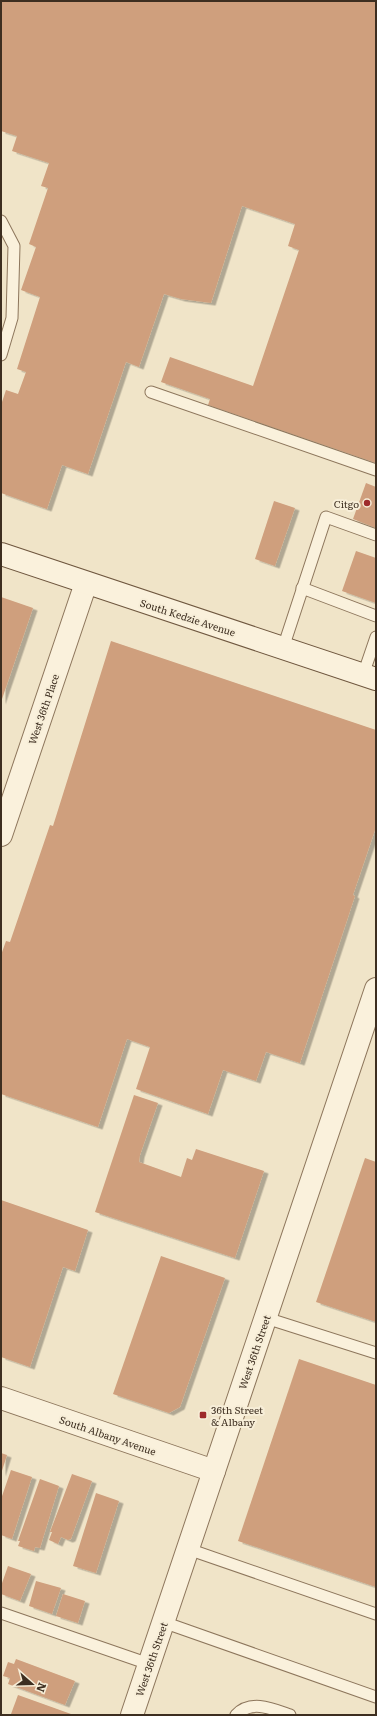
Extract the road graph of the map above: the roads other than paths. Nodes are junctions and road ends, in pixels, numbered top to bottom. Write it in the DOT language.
graph roads {
  1 [pos="1,221"];
  2 [pos="1,355"];
  3 [pos="152,392"];
  4 [pos="376,470"];
  5 [pos="376,535"];
  6 [pos="1,554"];
  7 [pos="86,583"];
  8 [pos="302,588"];
  9 [pos="376,616"];
  10 [pos="376,637"];
  11 [pos="283,648"];
  12 [pos="369,677"];
  13 [pos="1,835"];
  14 [pos="376,989"];
  15 [pos="266,1318"];
  16 [pos="376,1353"];
  17 [pos="1,1398"];
  18 [pos="214,1471"];
  19 [pos="188,1549"];
  20 [pos="1,1613"];
  21 [pos="376,1614"];
  22 [pos="164,1622"];
  23 [pos="149,1664"];
  24 [pos="376,1697"];
  25 [pos="132,1715"];
  26 [pos="236,1715"];
  27 [pos="290,1715"];
  1 -- 2 [label="lane"];
  3 -- 4 [label="lane"];
  5 -- 8 [label="lane"];
  6 -- 7 [label="street, South Kedzie Avenue"];
  7 -- 11 [label="street, South Kedzie Avenue"];
  7 -- 13 [label="street, West 36th Place"];
  8 -- 9 [label="lane"];
  8 -- 11 [label="lane"];
  10 -- 12 [label="lane"];
  11 -- 12 [label="street, South Kedzie Avenue"];
  14 -- 15 [label="street, West 36th Street"];
  15 -- 16 [label="lane"];
  15 -- 18 [label="street, West 36th Street"];
  17 -- 18 [label="street, South Albany Avenue"];
  18 -- 19 [label="street, West 36th Street"];
  19 -- 21 [label="lane"];
  19 -- 22 [label="street, West 36th Street"];
  20 -- 23 [label="lane"];
  22 -- 23 [label="street, West 36th Street"];
  22 -- 24 [label="lane"];
  23 -- 25 [label="street, West 36th Street"];
  26 -- 27 [label="lane"];
}
